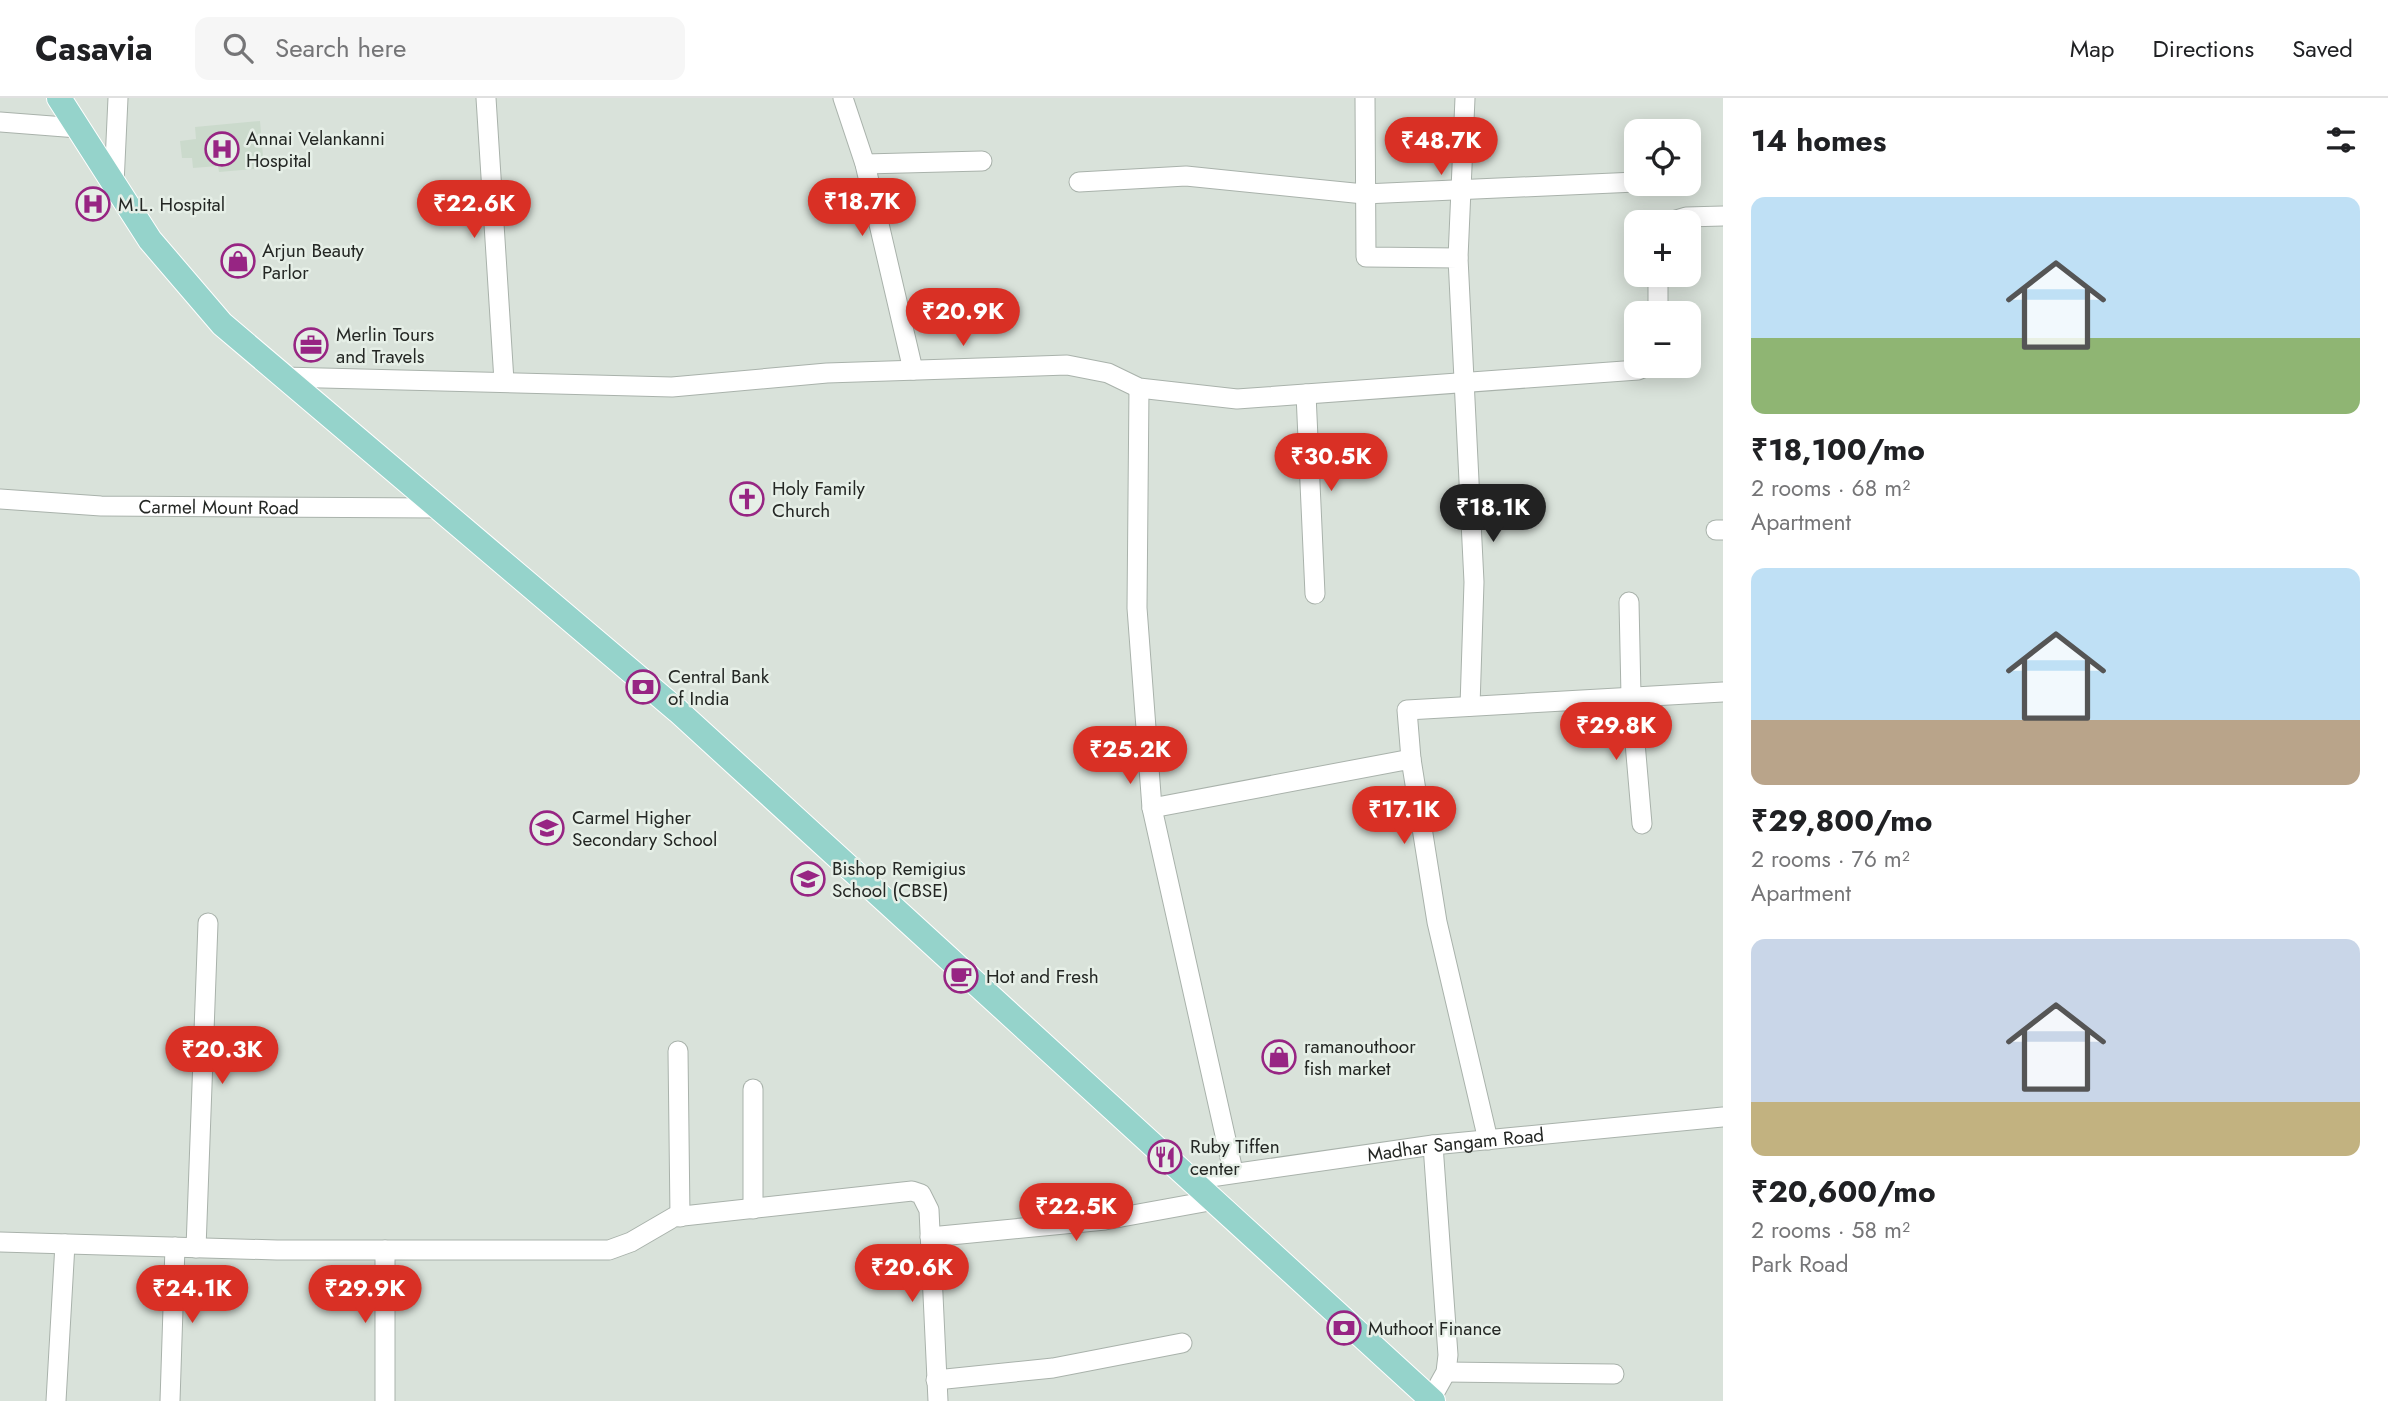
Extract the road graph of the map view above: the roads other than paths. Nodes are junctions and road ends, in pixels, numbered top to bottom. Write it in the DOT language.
graph roads {
  1 [pos="59,98"];
  2 [pos="118,98"];
  3 [pos="486,98"];
  4 [pos="844,98"];
  5 [pos="1365,98"];
  6 [pos="1465,98"];
  7 [pos="0,122"];
  8 [pos="78,128"];
  9 [pos="982,161"];
  10 [pos="865,164"];
  11 [pos="1079,182"];
  12 [pos="114,184"];
  13 [pos="1624,184"];
  14 [pos="1460,188"];
  15 [pos="1364,194"];
  16 [pos="1723,216"];
  17 [pos="1701,217"];
  18 [pos="1458,258"];
  19 [pos="913,370"];
  20 [pos="1624,371"];
  21 [pos="282,377"];
  22 [pos="504,381"];
  23 [pos="1464,381"];
  24 [pos="1139,388"];
  25 [pos="1306,394"];
  26 [pos="0,499"];
  27 [pos="439,508"];
  28 [pos="1315,594"];
  29 [pos="1629,602"];
  30 [pos="1723,692"];
  31 [pos="1631,696"];
  32 [pos="1470,706"];
  33 [pos="1411,759"];
  34 [pos="1152,808"];
  35 [pos="1643,824"];
  36 [pos="208,923"];
  37 [pos="678,1051"];
  38 [pos="752,1089"];
  39 [pos="1723,1117"];
  40 [pos="1488,1140"];
  41 [pos="1433,1145"];
  42 [pos="1233,1171"];
  43 [pos="1190,1180"];
  44 [pos="1215,1200"];
  45 [pos="752,1209"];
  46 [pos="680,1217"];
  47 [pos="930,1237"];
  48 [pos="0,1242"];
  49 [pos="65,1244"];
  50 [pos="175,1247"];
  51 [pos="196,1248"];
  52 [pos="385,1250"];
  53 [pos="1182,1343"];
  54 [pos="1446,1371"];
  55 [pos="1614,1374"];
  56 [pos="936,1380"];
  57 [pos="1432,1400"];
  58 [pos="56,1401"];
  59 [pos="170,1401"];
  60 [pos="385,1401"];
  61 [pos="938,1401"];
  1 -- 8 [label="main road"];
  2 -- 12 [label="street"];
  3 -- 22 [label="street"];
  4 -- 10 [label="street"];
  5 -- 15 [label="street"];
  6 -- 14 [label="street"];
  7 -- 8 [label="street"];
  8 -- 12 [label="main road"];
  9 -- 10 [label="street"];
  10 -- 19 [label="street"];
  11 -- 15 [label="street"];
  12 -- 21 [label="main road"];
  13 -- 14 [label="street"];
  14 -- 15 [label="street"];
  14 -- 18 [label="street"];
  15 -- 18 [label="street"];
  16 -- 17 [label="street"];
  18 -- 23 [label="street"];
  19 -- 22 [label="street"];
  19 -- 24 [label="street"];
  20 -- 23 [label="street"];
  21 -- 22 [label="street"];
  21 -- 27 [label="main road"];
  23 -- 25 [label="street"];
  23 -- 32 [label="street"];
  24 -- 25 [label="street"];
  24 -- 34 [label="street"];
  25 -- 28 [label="street"];
  26 -- 27 [label="street, Carmel Mount Road"];
  27 -- 43 [label="main road"];
  29 -- 31 [label="street"];
  30 -- 31 [label="street"];
  31 -- 32 [label="street"];
  31 -- 35 [label="street"];
  32 -- 33 [label="street"];
  33 -- 34 [label="street"];
  33 -- 40 [label="street"];
  34 -- 42 [label="street"];
  36 -- 51 [label="street"];
  37 -- 46 [label="street"];
  38 -- 45 [label="street"];
  39 -- 40 [label="street, Madhar Sangam Road"];
  40 -- 41 [label="street, Madhar Sangam Road"];
  41 -- 42 [label="street, Madhar Sangam Road"];
  41 -- 54 [label="street"];
  42 -- 43 [label="street, Madhar Sangam Road"];
  43 -- 44 [label="main road"];
  44 -- 47 [label="street"];
  44 -- 57 [label="main road"];
  45 -- 46 [label="street"];
  45 -- 47 [label="street"];
  46 -- 52 [label="street"];
  47 -- 56 [label="street"];
  48 -- 49 [label="street"];
  49 -- 50 [label="street"];
  49 -- 58 [label="street"];
  50 -- 51 [label="street"];
  50 -- 59 [label="street"];
  51 -- 52 [label="street"];
  52 -- 60 [label="street"];
  53 -- 56 [label="street"];
  54 -- 55 [label="street"];
  54 -- 57 [label="street"];
  56 -- 61 [label="street"];
}
